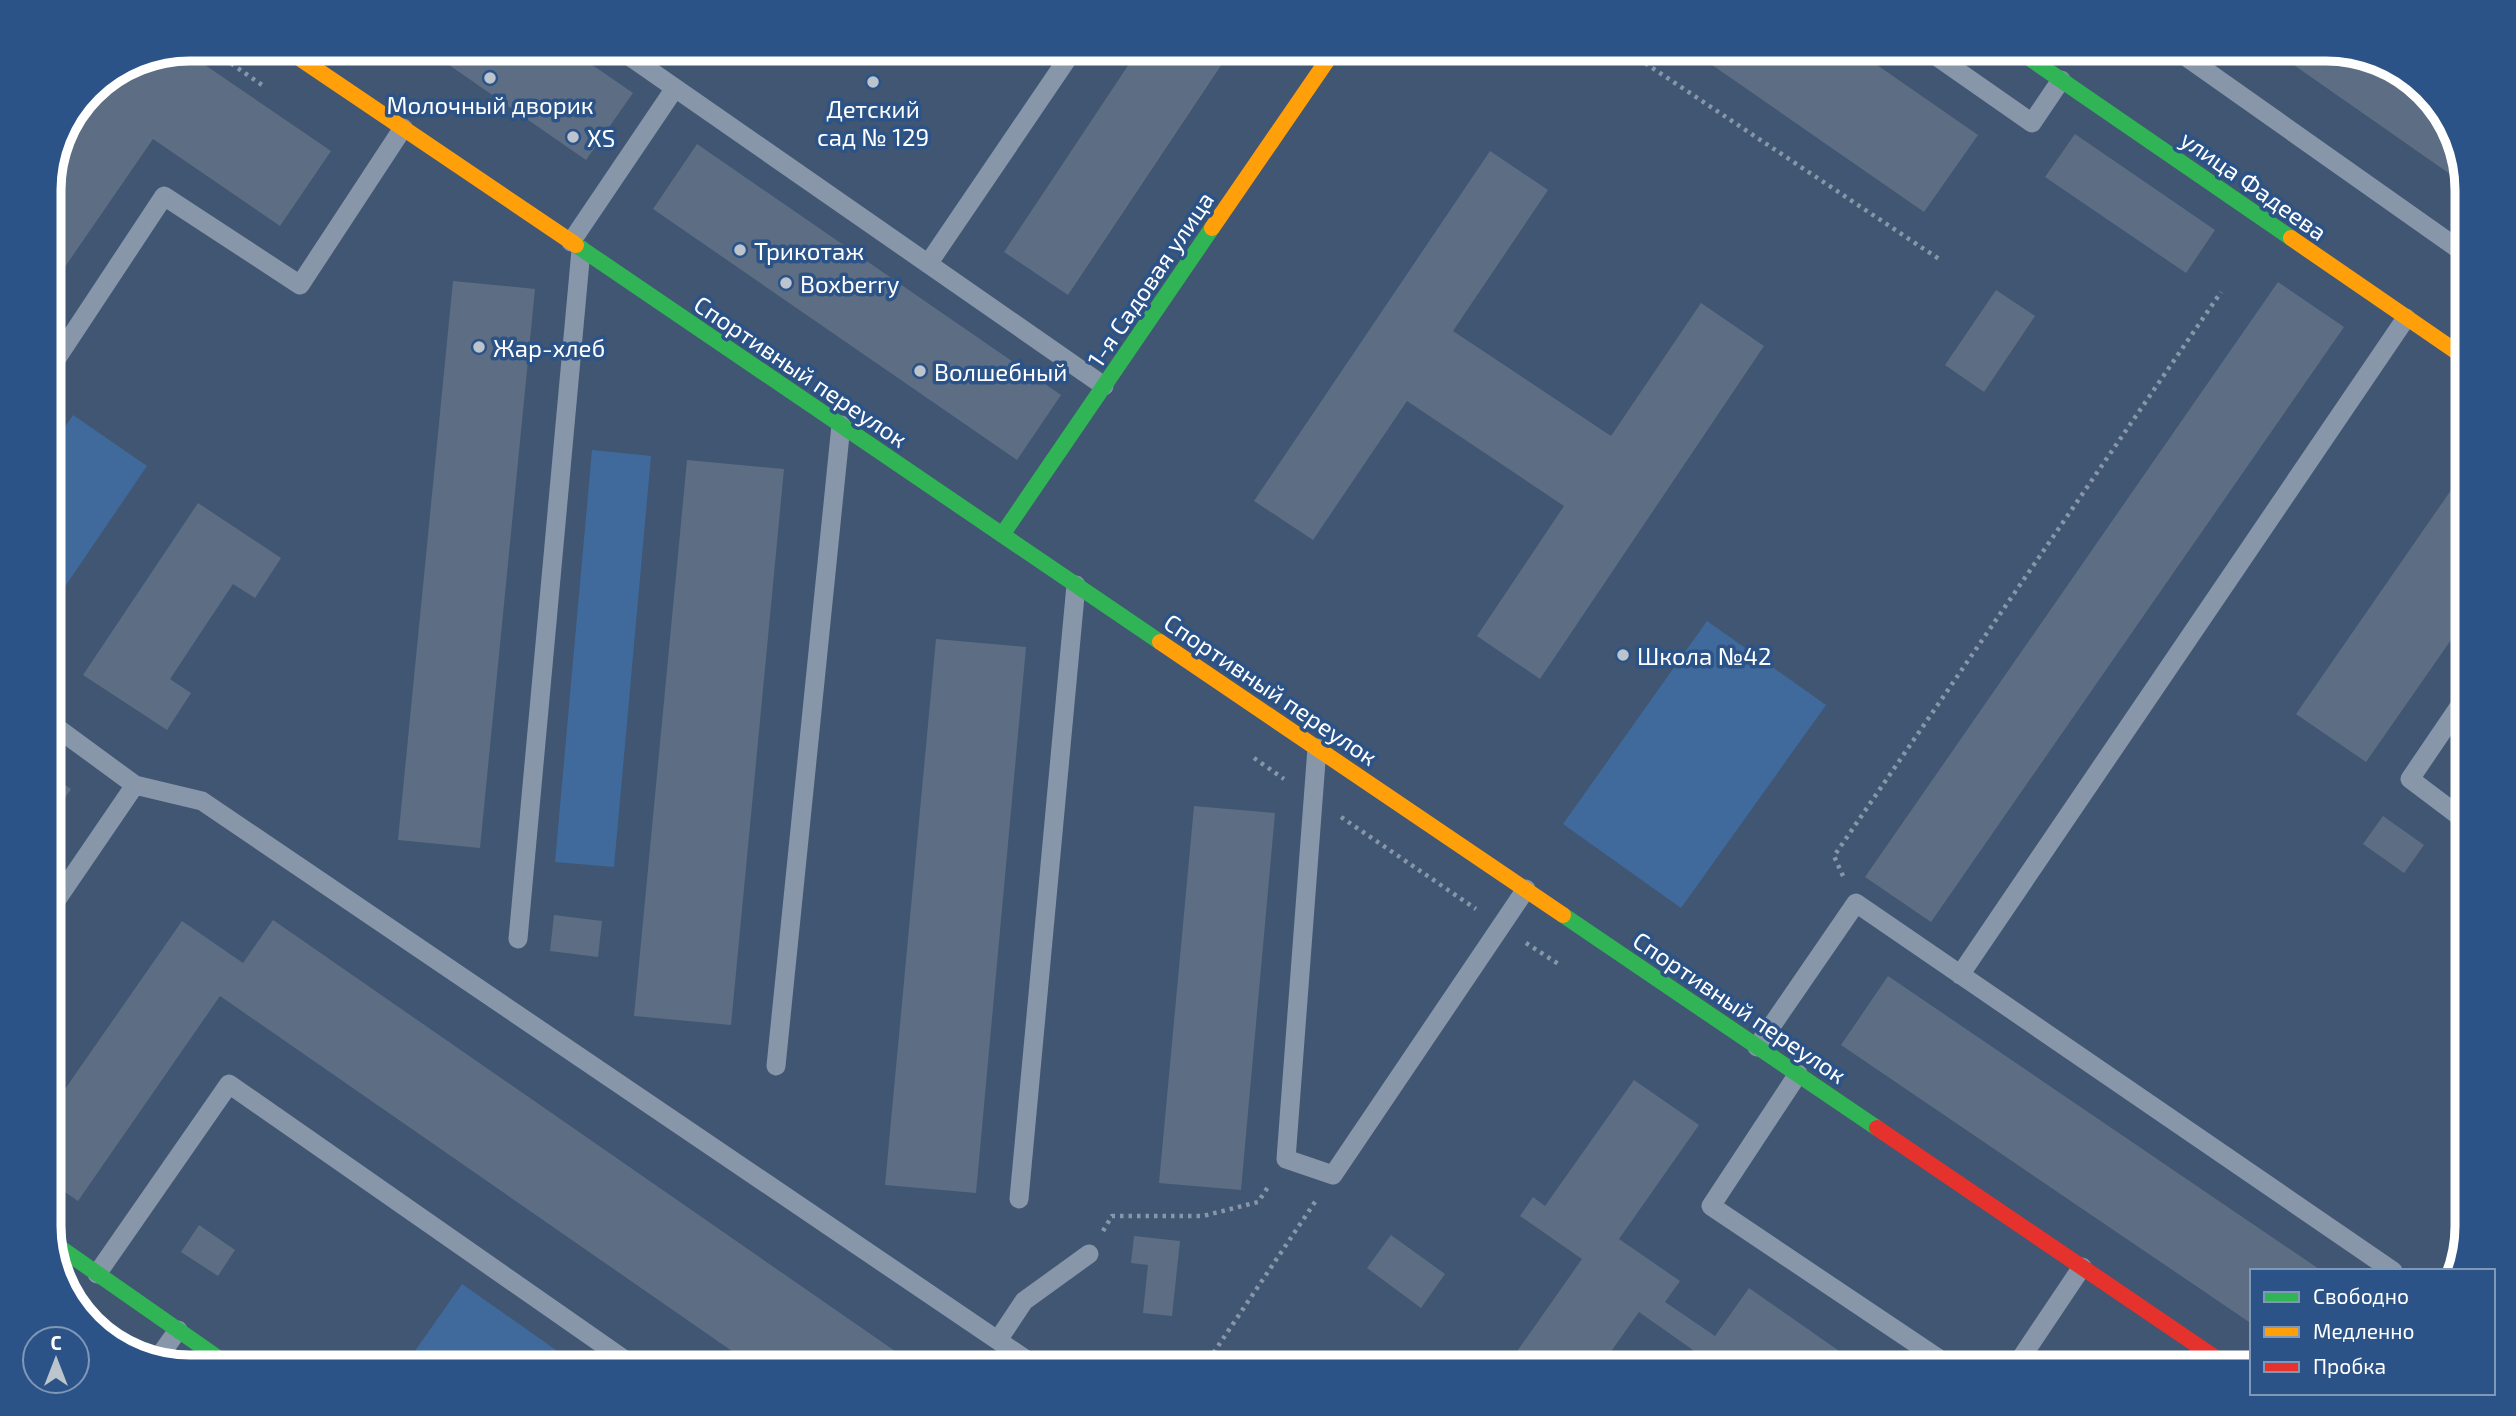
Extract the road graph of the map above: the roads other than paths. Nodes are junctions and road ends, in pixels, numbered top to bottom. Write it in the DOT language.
graph roads {
  1 [pos="304,61"];
  2 [pos="636,61"];
  3 [pos="1066,61"];
  4 [pos="1327,61"];
  5 [pos="1943,61"];
  6 [pos="2036,61"];
  7 [pos="2192,61"];
  8 [pos="2061,80"];
  9 [pos="675,88"];
  10 [pos="403,128"];
  11 [pos="576,246"];
  12 [pos="2454,246"];
  13 [pos="928,264"];
  14 [pos="2406,318"];
  15 [pos="62,350"];
  16 [pos="2454,350"];
  17 [pos="1104,386"];
  18 [pos="841,425"];
  19 [pos="1002,535"];
  20 [pos="1076,584"];
  21 [pos="2455,713"];
  22 [pos="62,732"];
  23 [pos="1317,748"];
  24 [pos="135,785"];
  25 [pos="2455,813"];
  26 [pos="1525,889"];
  27 [pos="62,893"];
  28 [pos="519,939"];
  29 [pos="1960,975"];
  30 [pos="1757,1047"];
  31 [pos="776,1066"];
  32 [pos="1798,1074"];
  33 [pos="1018,1199"];
  34 [pos="64,1250"];
  35 [pos="1089,1254"];
  36 [pos="2082,1267"];
  37 [pos="2390,1269"];
  38 [pos="97,1274"];
  39 [pos="178,1330"];
  40 [pos="998,1340"];
  41 [pos="163,1351"];
  42 [pos="214,1355"];
  43 [pos="618,1355"];
  44 [pos="1020,1355"];
  45 [pos="1933,1355"];
  46 [pos="2023,1355"];
  47 [pos="2206,1355"];
  1 -- 10 [label="street, Спортивный переулок"];
  2 -- 9 [label="lane"];
  3 -- 13 [label="lane"];
  4 -- 17 [label="street, 1-я Садовая улица"];
  5 -- 8 [label="lane"];
  6 -- 8 [label="street, улица Фадеева"];
  7 -- 12 [label="lane"];
  8 -- 14 [label="street, улица Фадеева"];
  9 -- 11 [label="lane"];
  9 -- 13 [label="lane"];
  10 -- 11 [label="street, Спортивный переулок"];
  10 -- 15 [label="lane"];
  11 -- 18 [label="street, Спортивный переулок"];
  11 -- 28 [label="lane"];
  13 -- 17 [label="lane"];
  14 -- 16 [label="street, улица Фадеева"];
  14 -- 29 [label="lane"];
  17 -- 19 [label="street, 1-я Садовая улица"];
  18 -- 19 [label="street, Спортивный переулок"];
  18 -- 31 [label="lane"];
  19 -- 20 [label="street, Спортивный переулок"];
  20 -- 23 [label="street, Спортивный переулок"];
  20 -- 33 [label="lane"];
  21 -- 25 [label="lane"];
  22 -- 24 [label="lane"];
  23 -- 26 [label="street, Спортивный переулок"];
  23 -- 26 [label="lane"];
  24 -- 27 [label="lane"];
  24 -- 40 [label="lane"];
  26 -- 30 [label="street, Спортивный переулок"];
  29 -- 30 [label="lane"];
  29 -- 37 [label="lane"];
  30 -- 32 [label="street, Спортивный переулок"];
  32 -- 36 [label="street, Спортивный переулок"];
  32 -- 45 [label="lane"];
  34 -- 38 [label="street"];
  35 -- 40 [label="lane"];
  36 -- 46 [label="lane"];
  36 -- 47 [label="street, Спортивный переулок"];
  38 -- 39 [label="street"];
  38 -- 43 [label="lane"];
  39 -- 41 [label="lane"];
  39 -- 42 [label="street"];
  40 -- 44 [label="lane"];
}
